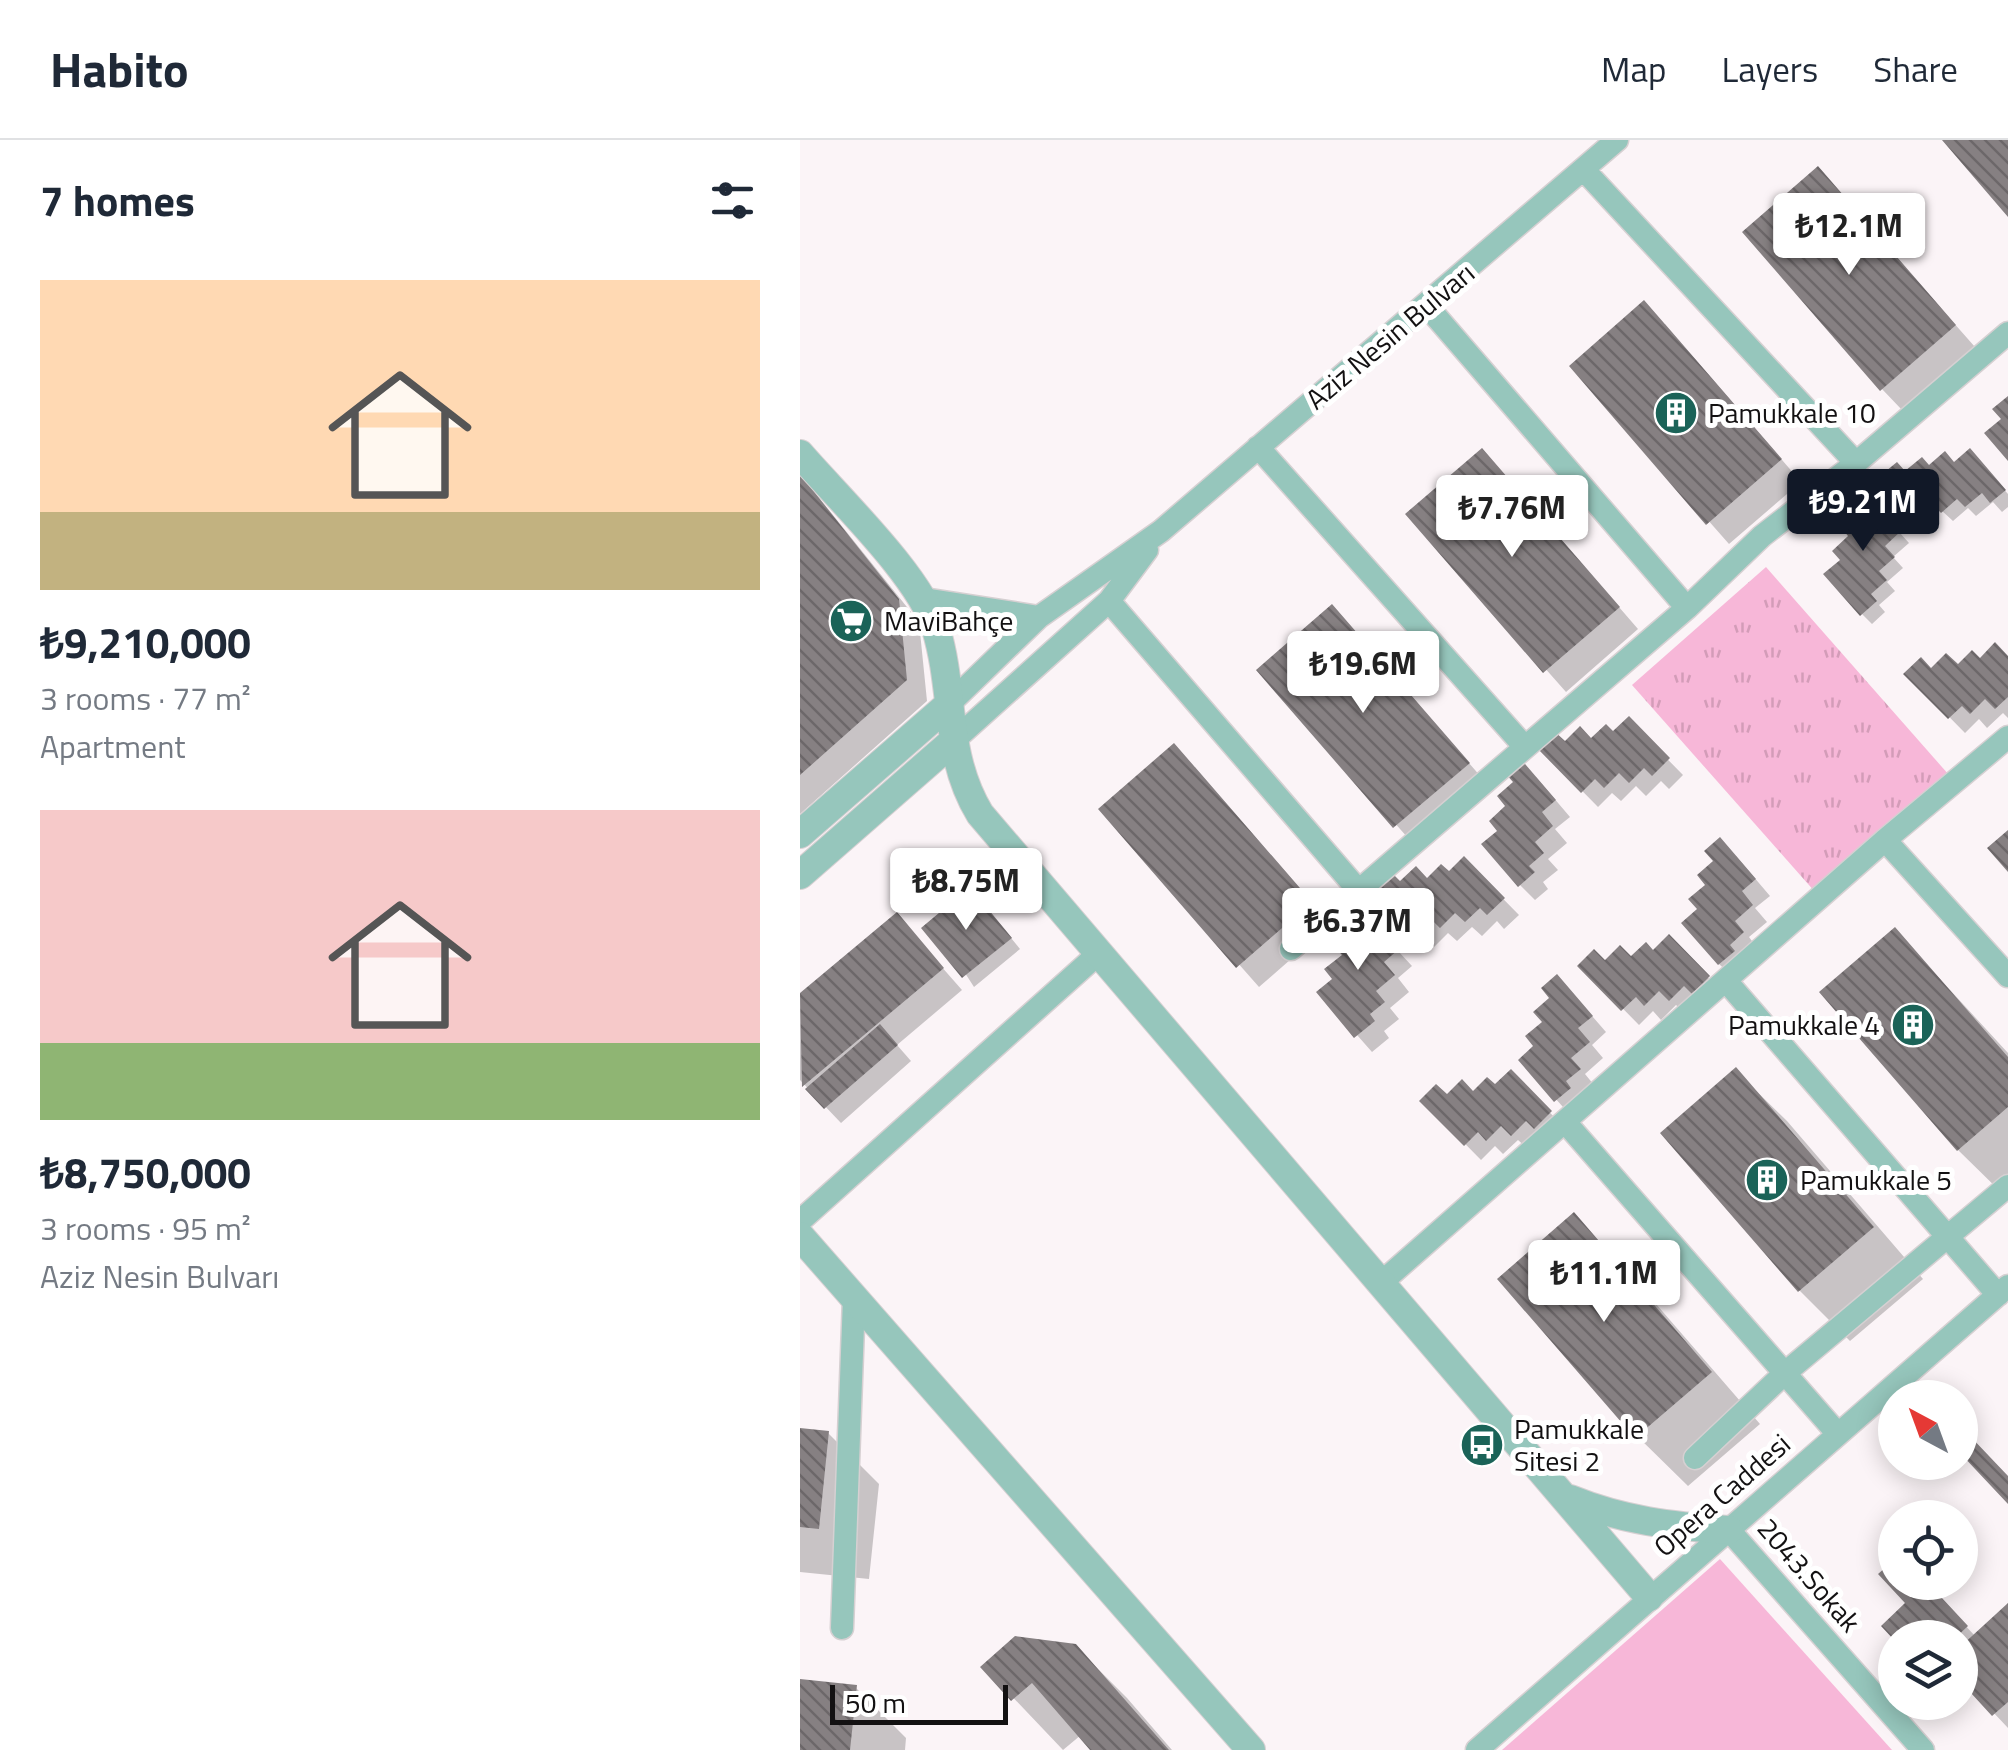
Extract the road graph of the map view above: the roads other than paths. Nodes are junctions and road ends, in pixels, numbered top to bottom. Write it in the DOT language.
graph roads {
  1 [pos="1617,140"];
  2 [pos="1584,170"];
  3 [pos="1427,306"];
  4 [pos="2008,333"];
  5 [pos="1258,447"];
  6 [pos="800,454"];
  7 [pos="1856,463"];
  8 [pos="1161,531"];
  9 [pos="924,599"];
  10 [pos="1109,600"];
  11 [pos="1687,608"];
  12 [pos="1040,617"];
  13 [pos="947,706"];
  14 [pos="2008,738"];
  15 [pos="952,743"];
  16 [pos="1524,746"];
  17 [pos="800,834"];
  18 [pos="1885,840"];
  19 [pos="800,875"];
  20 [pos="1359,890"];
  21 [pos="1290,949"];
  22 [pos="1098,954"];
  23 [pos="2008,976"];
  24 [pos="1727,982"];
  25 [pos="1566,1123"];
  26 [pos="2008,1186"];
  27 [pos="800,1221"];
  28 [pos="800,1236"];
  29 [pos="1948,1238"];
  30 [pos="1382,1282"];
  31 [pos="2003,1290"];
  32 [pos="854,1298"];
  33 [pos="1784,1373"];
  34 [pos="1837,1433"];
  35 [pos="1695,1458"];
  36 [pos="1566,1497"];
  37 [pos="1729,1530"];
  38 [pos="1649,1597"];
  39 [pos="842,1628"];
  40 [pos="1251,1750"];
  41 [pos="1477,1750"];
  42 [pos="1922,1750"];
  1 -- 2 [label="street, Aziz Nesin Bulvarı"];
  2 -- 3 [label="street, Aziz Nesin Bulvarı"];
  2 -- 7 [label="street"];
  3 -- 5 [label="street, Aziz Nesin Bulvarı"];
  3 -- 11 [label="street"];
  4 -- 7 [label="street"];
  5 -- 8 [label="street, Aziz Nesin Bulvarı"];
  5 -- 16 [label="street"];
  6 -- 9 [label="street"];
  7 -- 11 [label="street"];
  8 -- 10 [label="street, Aziz Nesin Bulvarı"];
  8 -- 12 [label="street, Aziz Nesin Bulvarı"];
  9 -- 12 [label="street"];
  9 -- 13 [label="street"];
  10 -- 15 [label="street, Aziz Nesin Bulvarı"];
  10 -- 20 [label="street"];
  11 -- 16 [label="street"];
  12 -- 13 [label="street, Aziz Nesin Bulvarı"];
  13 -- 15 [label="street"];
  13 -- 17 [label="street"];
  14 -- 18 [label="street"];
  15 -- 19 [label="street, Aziz Nesin Bulvarı"];
  15 -- 22 [label="street"];
  16 -- 20 [label="street"];
  18 -- 23 [label="street"];
  18 -- 24 [label="street"];
  20 -- 21 [label="street"];
  22 -- 27 [label="street"];
  22 -- 30 [label="street"];
  24 -- 25 [label="street"];
  24 -- 29 [label="street"];
  25 -- 30 [label="street"];
  25 -- 33 [label="street"];
  26 -- 29 [label="street"];
  28 -- 32 [label="street"];
  29 -- 31 [label="street"];
  29 -- 33 [label="street"];
  30 -- 36 [label="street"];
  31 -- 34 [label="street, Opera Caddesi"];
  32 -- 39 [label="street"];
  32 -- 40 [label="street"];
  33 -- 34 [label="street"];
  33 -- 35 [label="street"];
  34 -- 37 [label="street, Opera Caddesi"];
  36 -- 37 [label="street"];
  36 -- 38 [label="street"];
  37 -- 38 [label="street, Opera Caddesi"];
  37 -- 42 [label="street, 2043.Sokak"];
  38 -- 41 [label="street, Opera Caddesi"];
}
